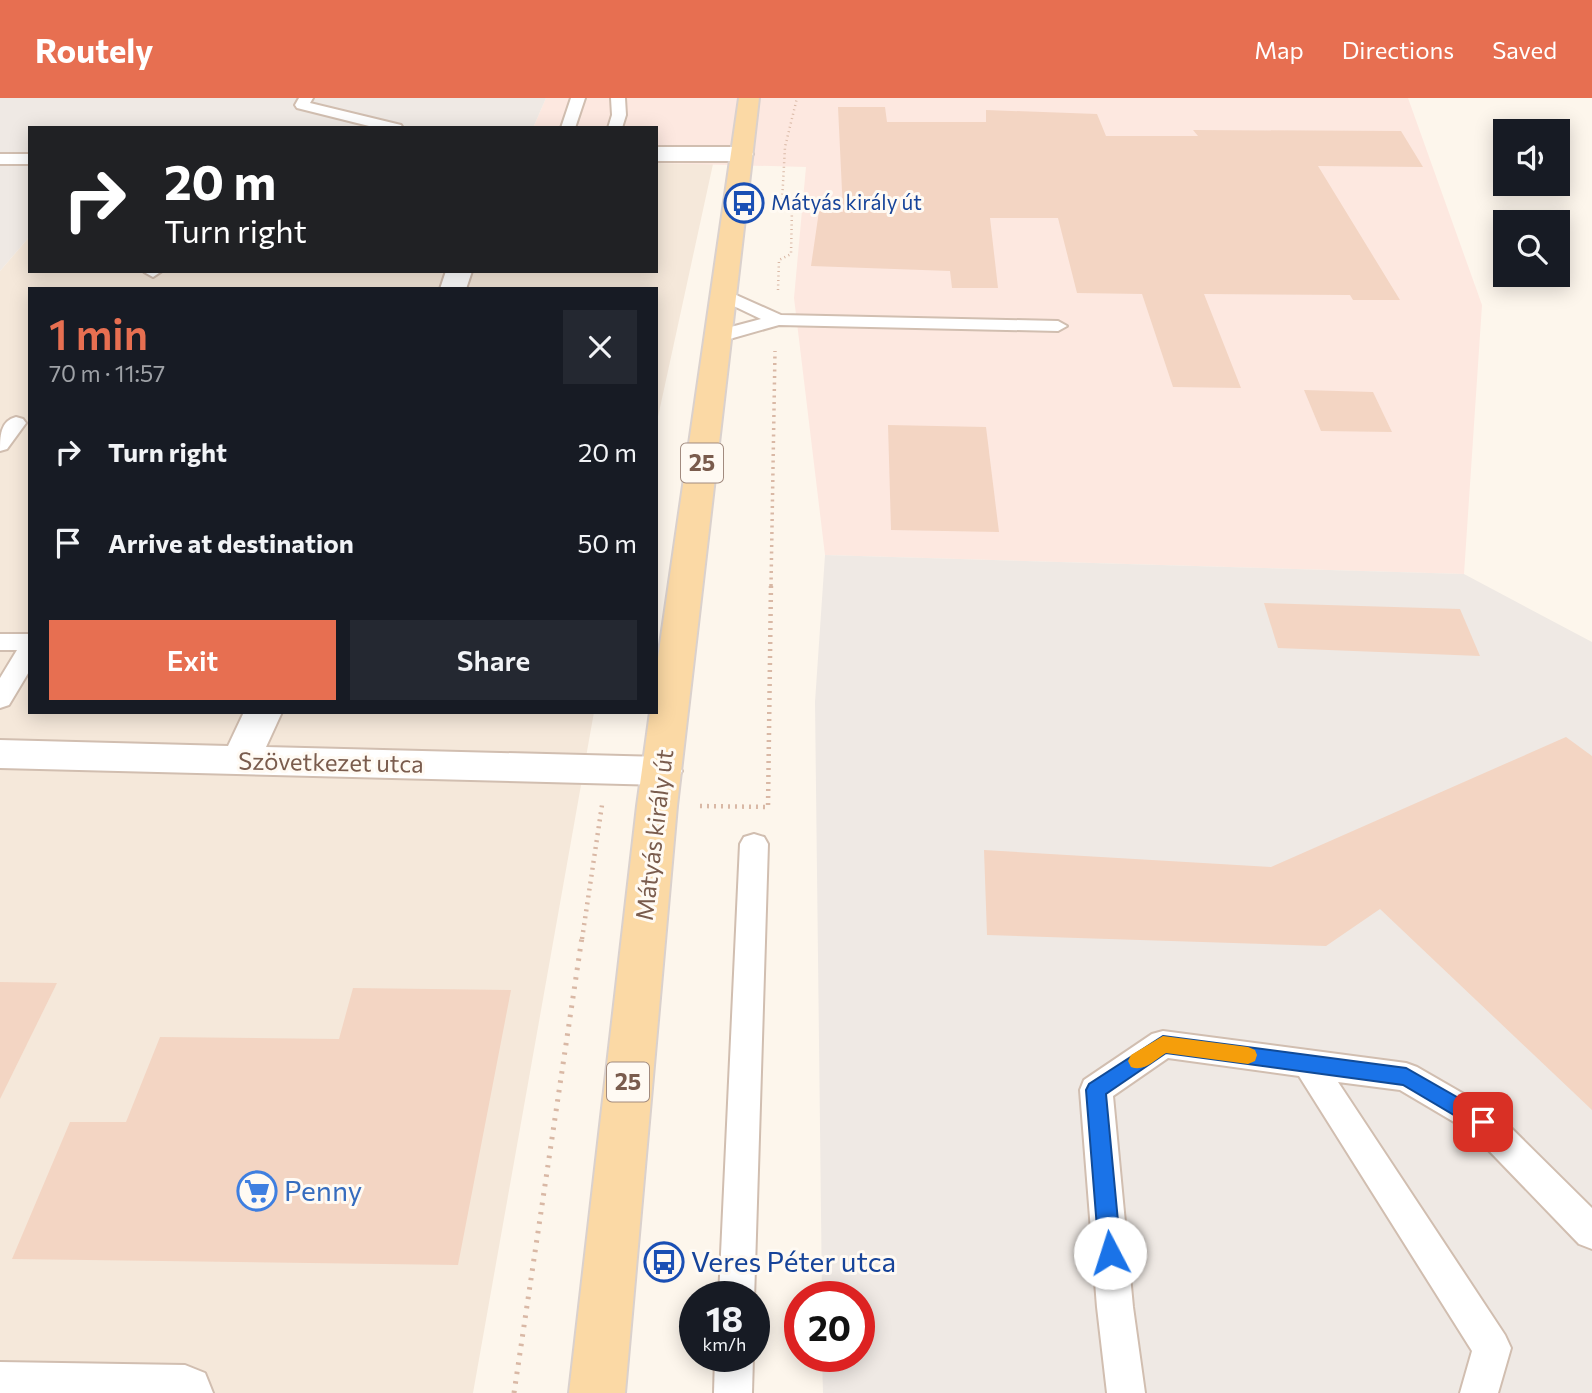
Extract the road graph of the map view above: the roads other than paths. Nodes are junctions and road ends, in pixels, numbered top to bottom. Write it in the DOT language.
graph roads {
  1 [pos="306,98"];
  2 [pos="578,98"];
  3 [pos="618,98"];
  4 [pos="749,98"];
  5 [pos="388,126"];
  6 [pos="569,126"];
  7 [pos="616,126"];
  8 [pos="658,154"];
  9 [pos="742,154"];
  10 [pos="0,159"];
  11 [pos="28,159"];
  12 [pos="725,295"];
  13 [pos="778,320"];
  14 [pos="1058,326"];
  15 [pos="719,335"];
  16 [pos="16,423"];
  17 [pos="0,445"];
  18 [pos="0,642"];
  19 [pos="28,642"];
  20 [pos="28,651"];
  21 [pos="0,699"];
  22 [pos="262,714"];
  23 [pos="0,754"];
  24 [pos="241,761"];
  25 [pos="659,788"];
  26 [pos="754,844"];
  27 [pos="1309,1064"];
  28 [pos="1592,1232"];
  29 [pos="738,1281"];
  30 [pos="734,1372"];
  31 [pos="0,1390"];
  32 [pos="185,1393"];
  33 [pos="597,1393"];
  34 [pos="733,1393"];
  35 [pos="1126,1393"];
  36 [pos="1479,1393"];
  1 -- 5 [label="lane"];
  2 -- 6 [label="lane"];
  3 -- 7 [label="lane"];
  4 -- 9 [label="main road, Mátyás király út / 25"];
  8 -- 9 [label="street"];
  9 -- 12 [label="main road, Mátyás király út / 25"];
  10 -- 11 [label="lane"];
  12 -- 13 [label="lane"];
  12 -- 15 [label="main road, Mátyás király út / 25"];
  13 -- 14 [label="lane"];
  13 -- 15 [label="lane"];
  15 -- 25 [label="main road, Mátyás király út / 25"];
  16 -- 17 [label="lane"];
  18 -- 19 [label="lane"];
  20 -- 21 [label="lane"];
  22 -- 24 [label="street"];
  23 -- 24 [label="street, Szövetkezet utca"];
  24 -- 25 [label="street, Szövetkezet utca"];
  25 -- 33 [label="main road, Mátyás király út / 25"];
  26 -- 29 [label="lane"];
  27 -- 28 [label="lane"];
  27 -- 35 [label="lane"];
  27 -- 36 [label="lane"];
  30 -- 34 [label="lane"];
  31 -- 32 [label="street"];
}
